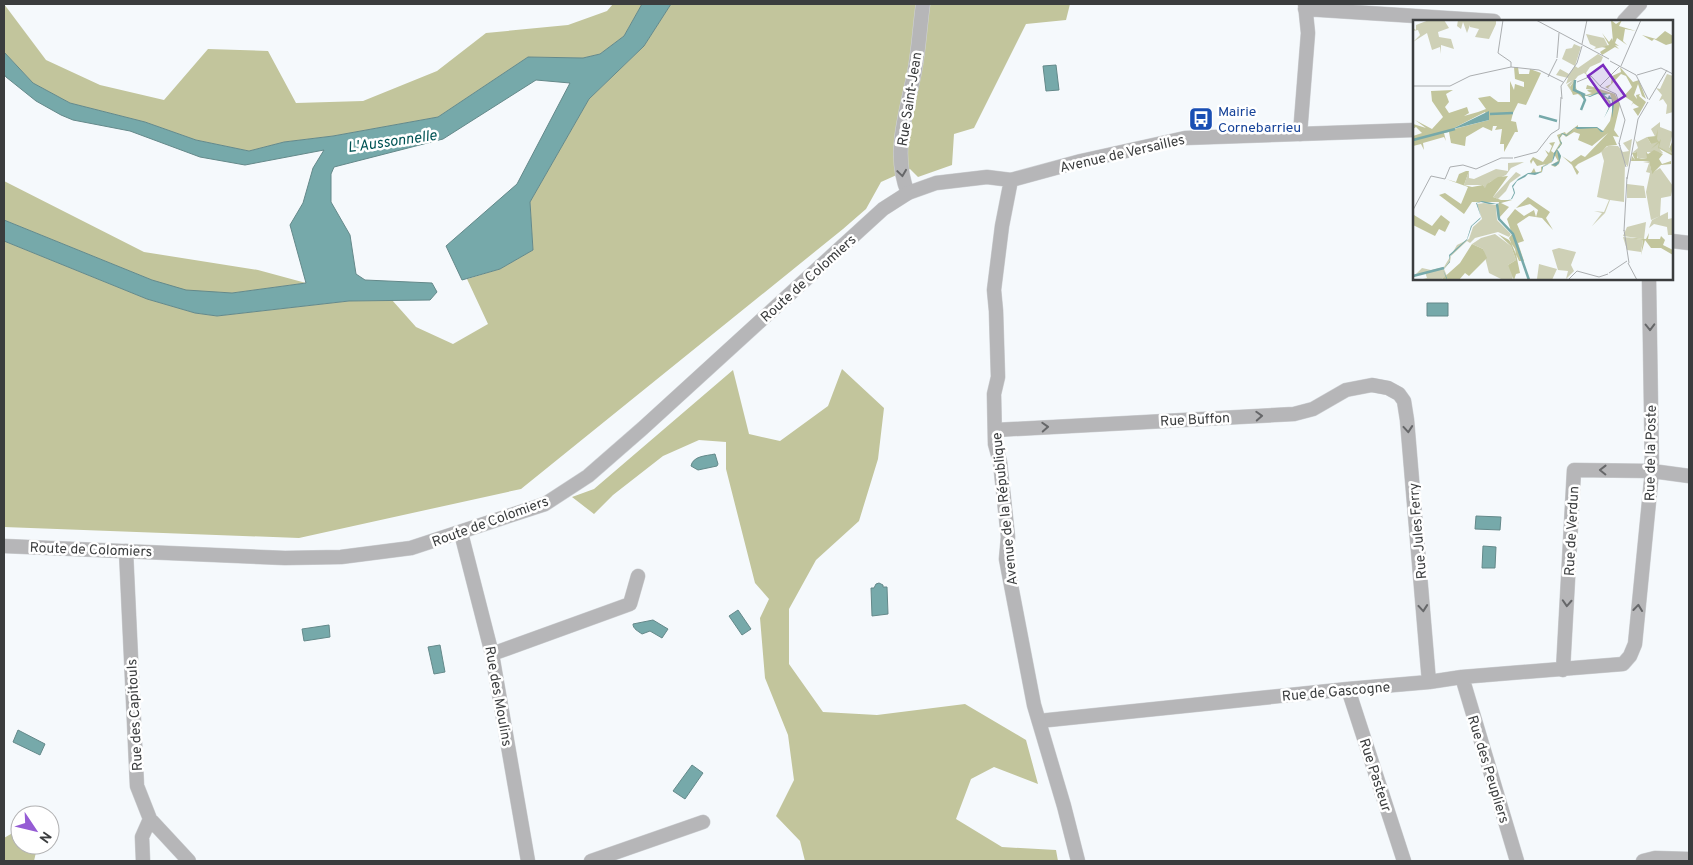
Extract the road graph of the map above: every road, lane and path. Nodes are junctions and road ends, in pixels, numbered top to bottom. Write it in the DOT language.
graph roads {
  1 [pos="923,4"];
  2 [pos="1640,4"];
  3 [pos="1305,6"];
  4 [pos="1481,20"];
  5 [pos="1625,20"];
  6 [pos="1413,130"];
  7 [pos="1300,134"];
  8 [pos="1011,180"];
  9 [pos="908,193"];
  10 [pos="1673,241"];
  11 [pos="1689,243"];
  12 [pos="1649,280"];
  13 [pos="1388,388"];
  14 [pos="996,430"];
  15 [pos="1652,471"];
  16 [pos="1689,476"];
  17 [pos="461,533"];
  18 [pos="4,546"];
  19 [pos="126,551"];
  20 [pos="638,576"];
  21 [pos="492,654"];
  22 [pos="1630,656"];
  23 [pos="1563,670"];
  24 [pos="1462,677"];
  25 [pos="1429,682"];
  26 [pos="1348,689"];
  27 [pos="1039,721"];
  28 [pos="150,819"];
  29 [pos="703,822"];
  30 [pos="1689,859"];
  31 [pos="143,861"];
  32 [pos="189,861"];
  33 [pos="528,861"];
  34 [pos="591,861"];
  35 [pos="1078,861"];
  36 [pos="1404,861"];
  37 [pos="1517,861"];
  38 [pos="1643,861"];
  1 -- 9 [label="street, Rue Saint-Jean, one-way"];
  2 -- 5 [label="street"];
  3 -- 4 [label="street"];
  3 -- 7 [label="street"];
  6 -- 7 [label="street, Avenue de Versailles"];
  7 -- 8 [label="street, Avenue de Versailles"];
  8 -- 9 [label="street, Route de Colomiers"];
  8 -- 14 [label="street, Avenue de la République"];
  9 -- 17 [label="street, Route de Colomiers"];
  10 -- 11 [label="street"];
  12 -- 15 [label="street, Rue de la Poste, one-way"];
  14 -- 13 [label="street, Rue Buffon, one-way"];
  13 -- 25 [label="street, Rue Jules Ferry, one-way"];
  14 -- 27 [label="street, Avenue de la République"];
  15 -- 16 [label="street"];
  22 -- 15 [label="street, Rue de la Poste, one-way"];
  15 -- 23 [label="street, Rue de Verdun, one-way"];
  17 -- 19 [label="street, Route de Colomiers"];
  17 -- 21 [label="street, Rue des Moulins"];
  18 -- 19 [label="street, Route de Colomiers"];
  19 -- 28 [label="street, Rue des Capitouls"];
  20 -- 21 [label="street"];
  21 -- 33 [label="street, Rue des Moulins"];
  22 -- 23 [label="street, Rue de Gascogne"];
  23 -- 24 [label="street, Rue de Gascogne"];
  24 -- 25 [label="street, Rue de Gascogne"];
  24 -- 37 [label="street, Rue des Peupliers"];
  25 -- 26 [label="street, Rue de Gascogne"];
  26 -- 27 [label="street, Rue de Gascogne"];
  26 -- 36 [label="street, Rue Pasteur"];
  27 -- 35 [label="street, Avenue de la République"];
  28 -- 31 [label="street"];
  28 -- 32 [label="street, Rue des Capitouls"];
  29 -- 34 [label="street"];
  30 -- 38 [label="street"];
}
